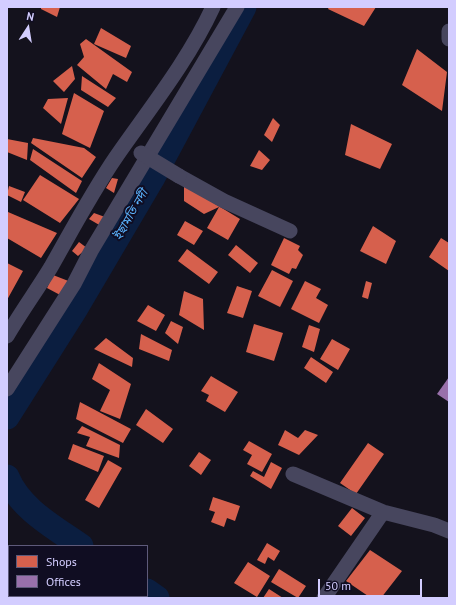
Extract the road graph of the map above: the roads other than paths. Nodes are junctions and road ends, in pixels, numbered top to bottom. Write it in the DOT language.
graph roads {
  1 [pos="213,7"];
  2 [pos="237,7"];
  3 [pos="449,31"];
  4 [pos="449,39"];
  5 [pos="126,144"];
  6 [pos="290,231"];
  7 [pos="7,336"];
  8 [pos="7,389"];
  9 [pos="293,474"];
  10 [pos="383,512"];
  11 [pos="449,532"];
  12 [pos="324,598"];
  1 -- 5 [label="street"];
  2 -- 8 [label="street"];
  3 -- 4 [label="street"];
  5 -- 6 [label="street, bridge"];
  5 -- 7 [label="street"];
  9 -- 10 [label="street"];
  10 -- 11 [label="street"];
  10 -- 12 [label="street"];
}
